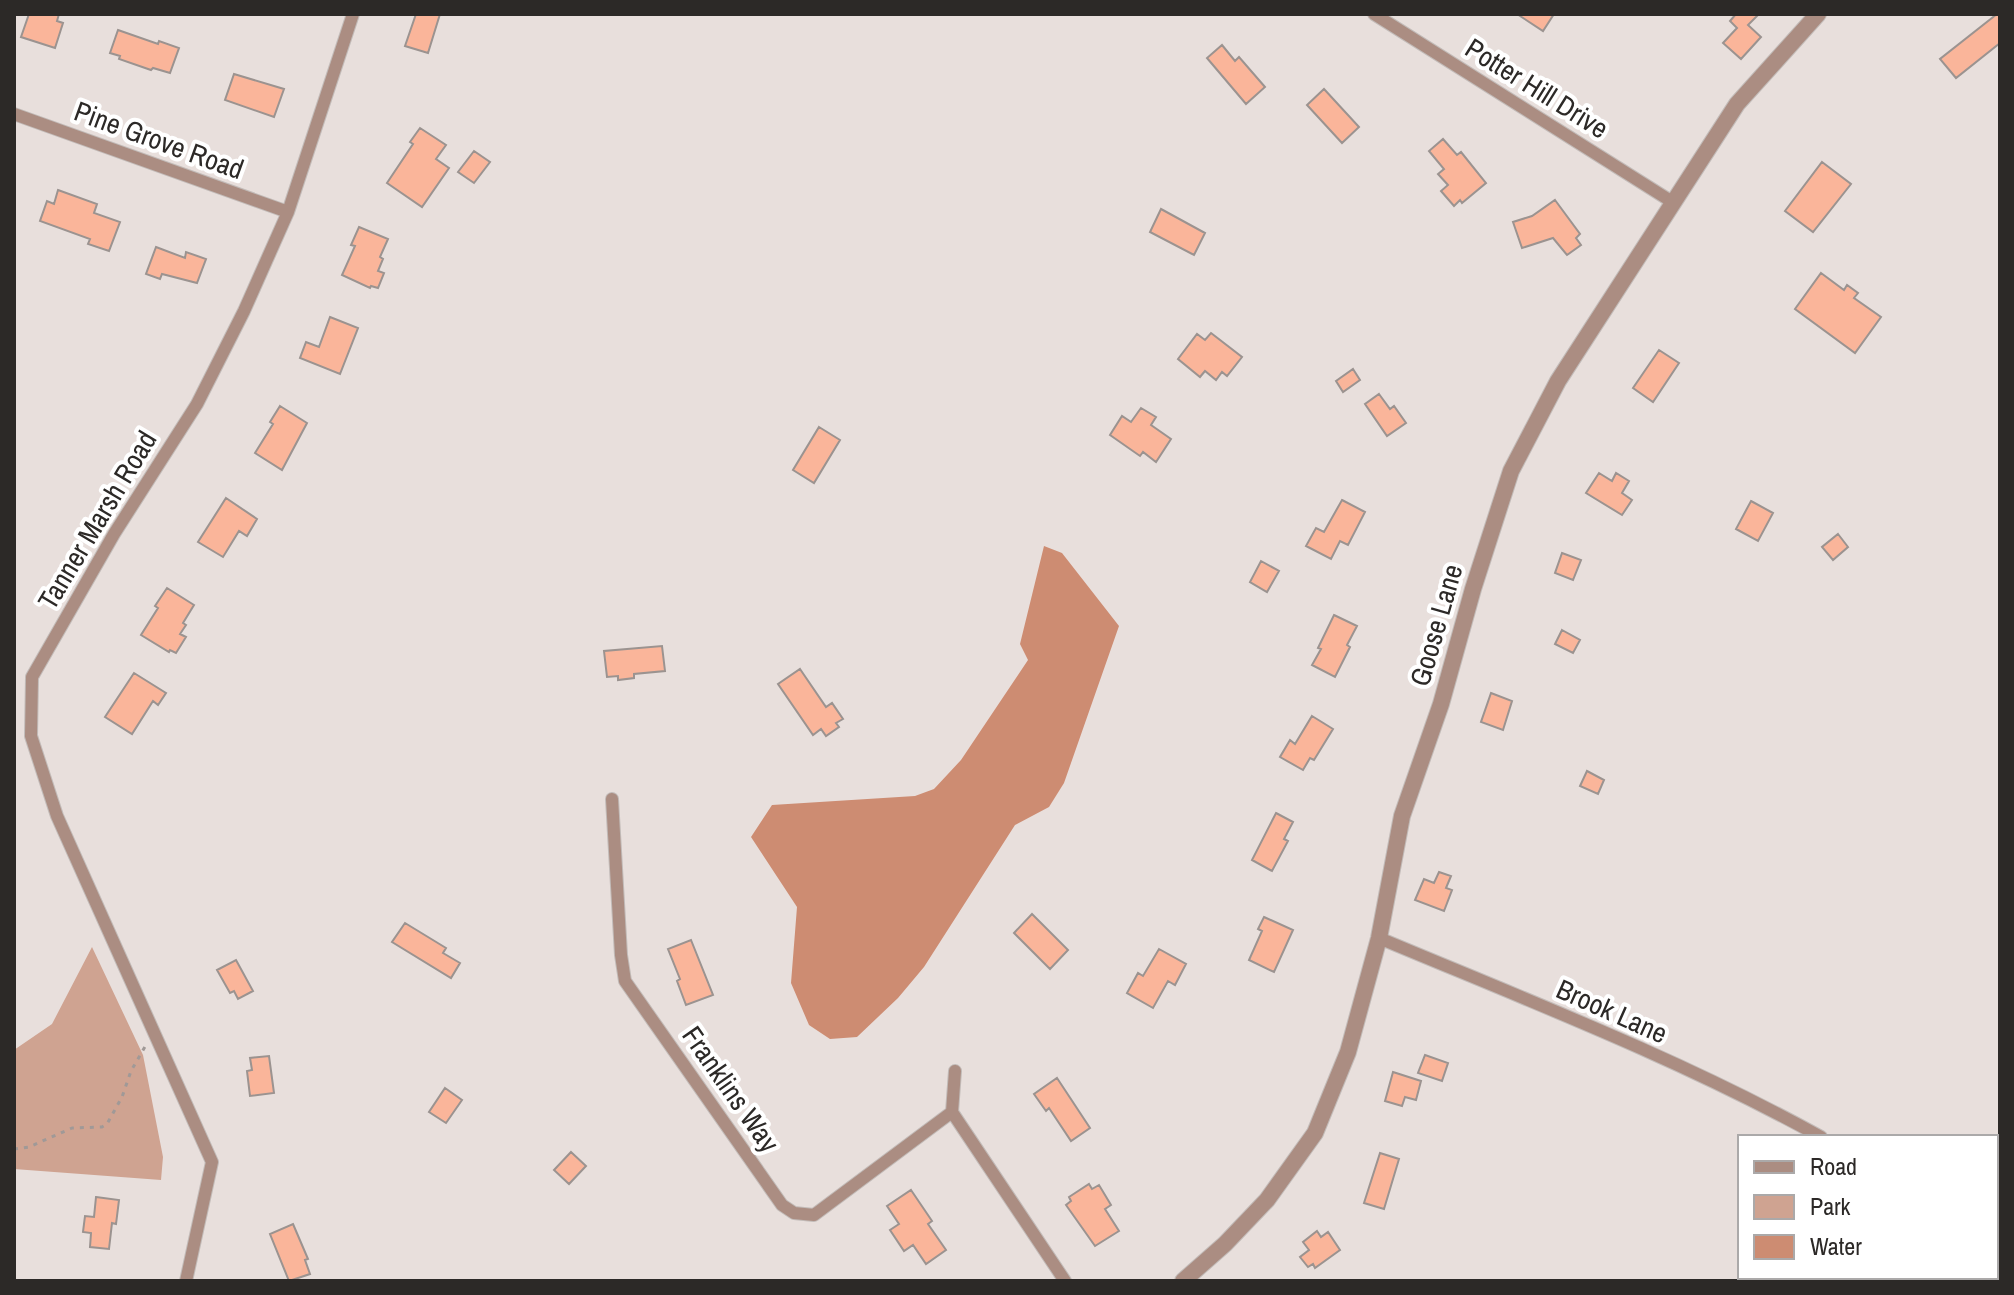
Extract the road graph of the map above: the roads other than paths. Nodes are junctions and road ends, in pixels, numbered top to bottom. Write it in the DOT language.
graph roads {
  1 [pos="353,14"];
  2 [pos="1374,14"];
  3 [pos="1818,14"];
  4 [pos="14,114"];
  5 [pos="1674,203"];
  6 [pos="288,212"];
  7 [pos="612,799"];
  8 [pos="1379,938"];
  9 [pos="955,1071"];
  10 [pos="952,1112"];
  11 [pos="1817,1135"];
  12 [pos="186,1281"];
  13 [pos="1065,1281"];
  14 [pos="1183,1281"];
  1 -- 6 [label="street, Tanner Marsh Road"];
  2 -- 5 [label="street, Potter Hill Drive"];
  3 -- 5 [label="street, Goose Lane"];
  4 -- 6 [label="street, Pine Grove Road"];
  5 -- 8 [label="street, Goose Lane"];
  6 -- 12 [label="street, Tanner Marsh Road"];
  7 -- 10 [label="street, Franklins Way"];
  8 -- 11 [label="street, Brook Lane"];
  8 -- 14 [label="street, Goose Lane"];
  9 -- 10 [label="street"];
  10 -- 13 [label="street"];
}
